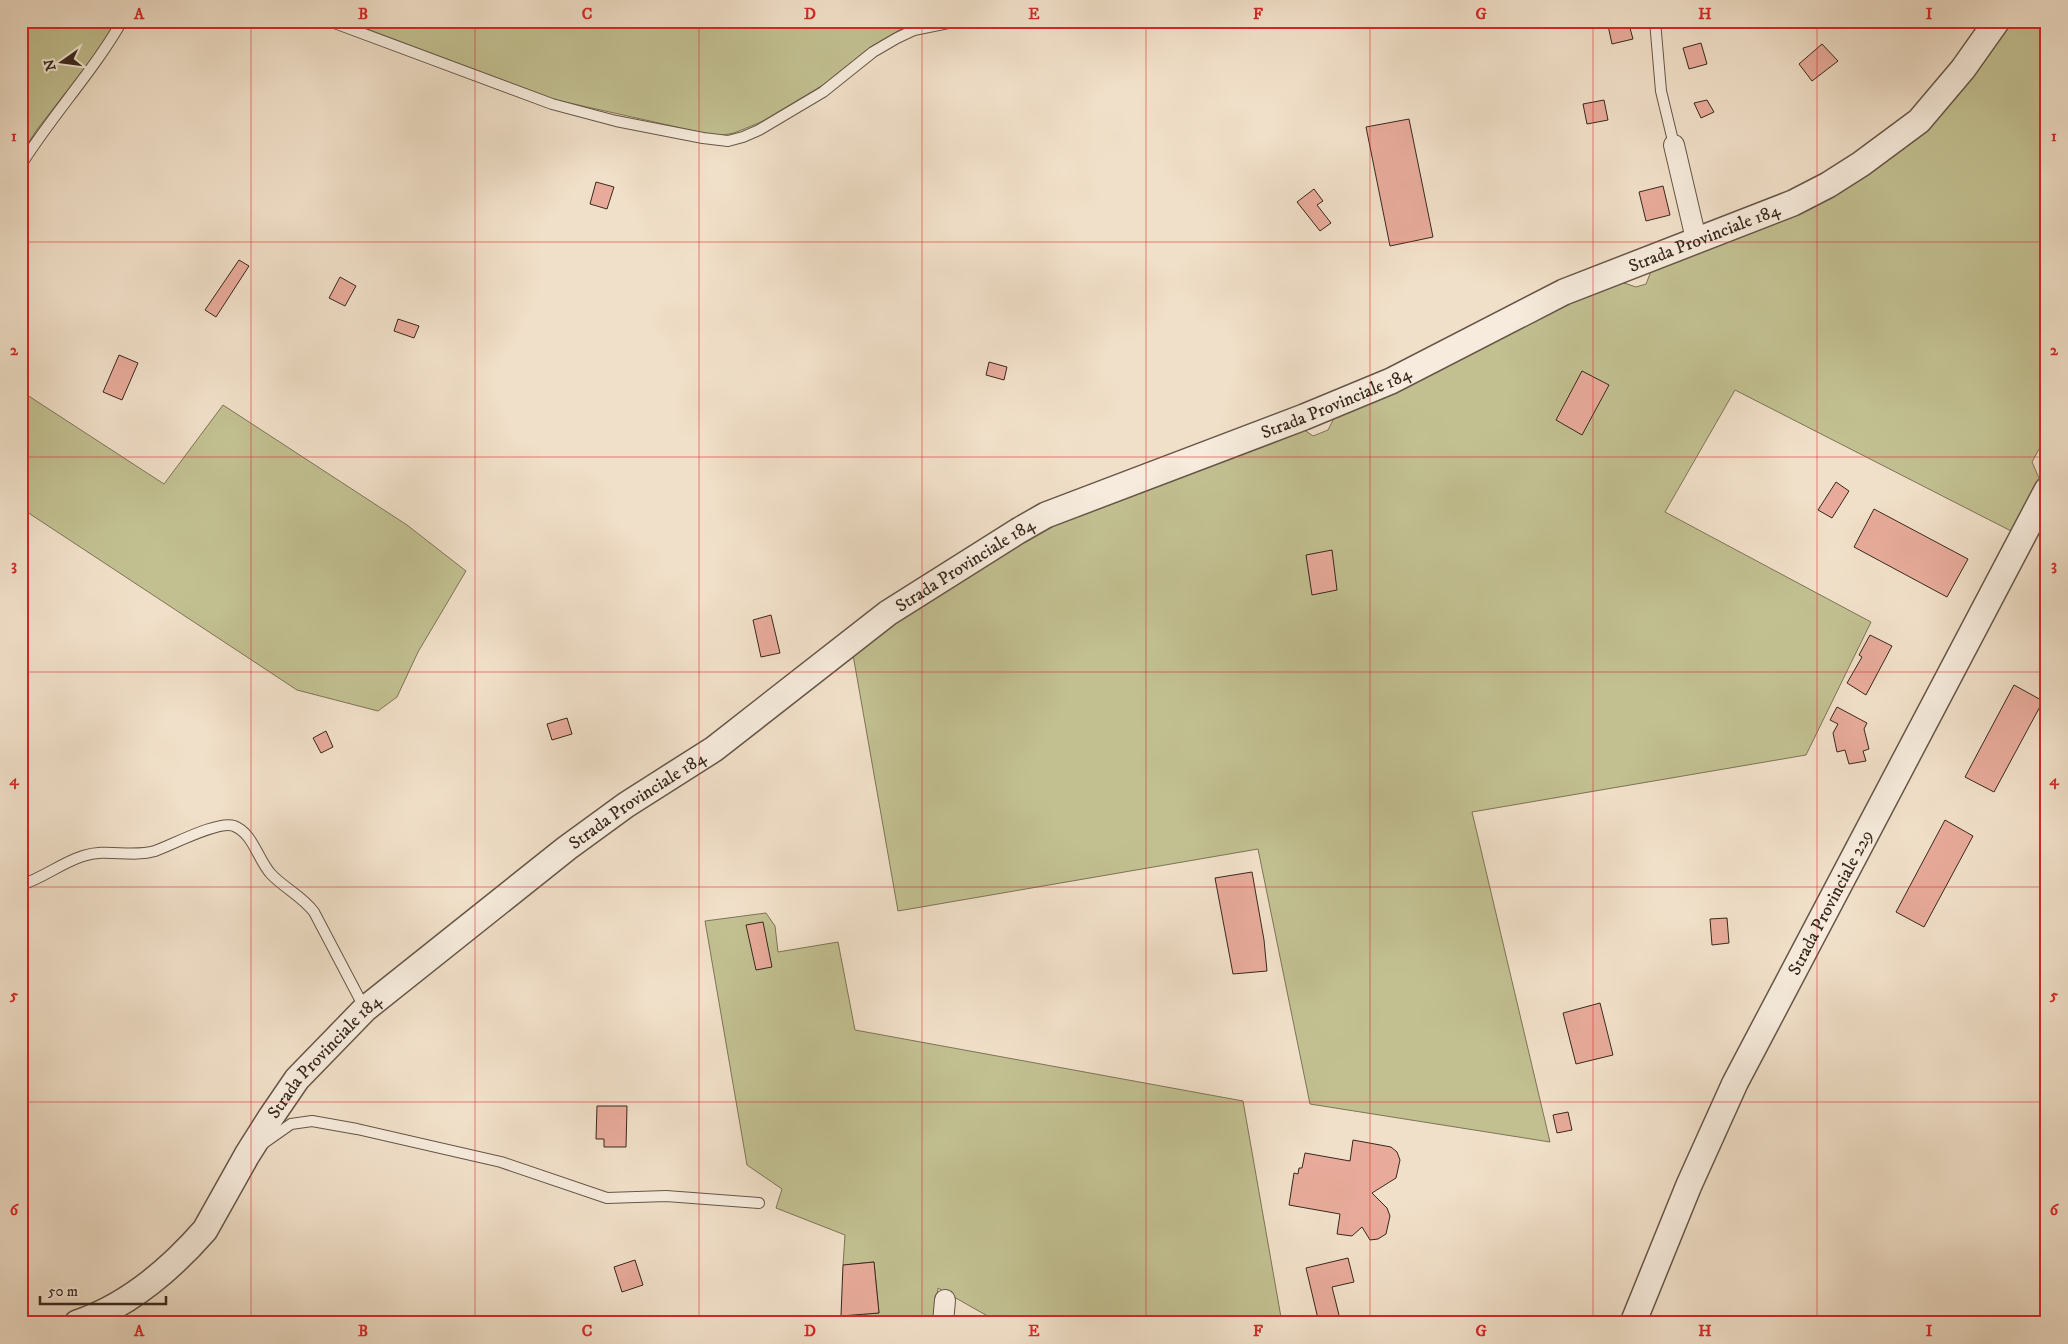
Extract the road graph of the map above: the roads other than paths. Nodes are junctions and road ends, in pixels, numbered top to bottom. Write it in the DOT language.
graph roads {
  1 [pos="122,21"];
  2 [pos="329,21"];
  3 [pos="958,21"];
  4 [pos="1655,21"];
  5 [pos="1997,21"];
  6 [pos="1674,145"];
  7 [pos="21,164"];
  8 [pos="1696,239"];
  9 [pos="2047,490"];
  10 [pos="21,885"];
  11 [pos="364,1009"];
  12 [pos="247,1155"];
  13 [pos="758,1203"];
  14 [pos="945,1300"];
  15 [pos="77,1323"];
  16 [pos="943,1323"];
  17 [pos="1633,1323"];
  1 -- 7 [label="lane"];
  2 -- 3 [label="lane"];
  4 -- 6 [label="lane"];
  5 -- 8 [label="street, Strada Provinciale 184"];
  6 -- 8 [label="street"];
  8 -- 11 [label="street, Strada Provinciale 184"];
  9 -- 17 [label="street, Strada Provinciale 229"];
  10 -- 11 [label="lane"];
  11 -- 12 [label="street, Strada Provinciale 184"];
  12 -- 13 [label="lane"];
  12 -- 15 [label="street, Strada Provinciale 184"];
  14 -- 16 [label="street"];
}
